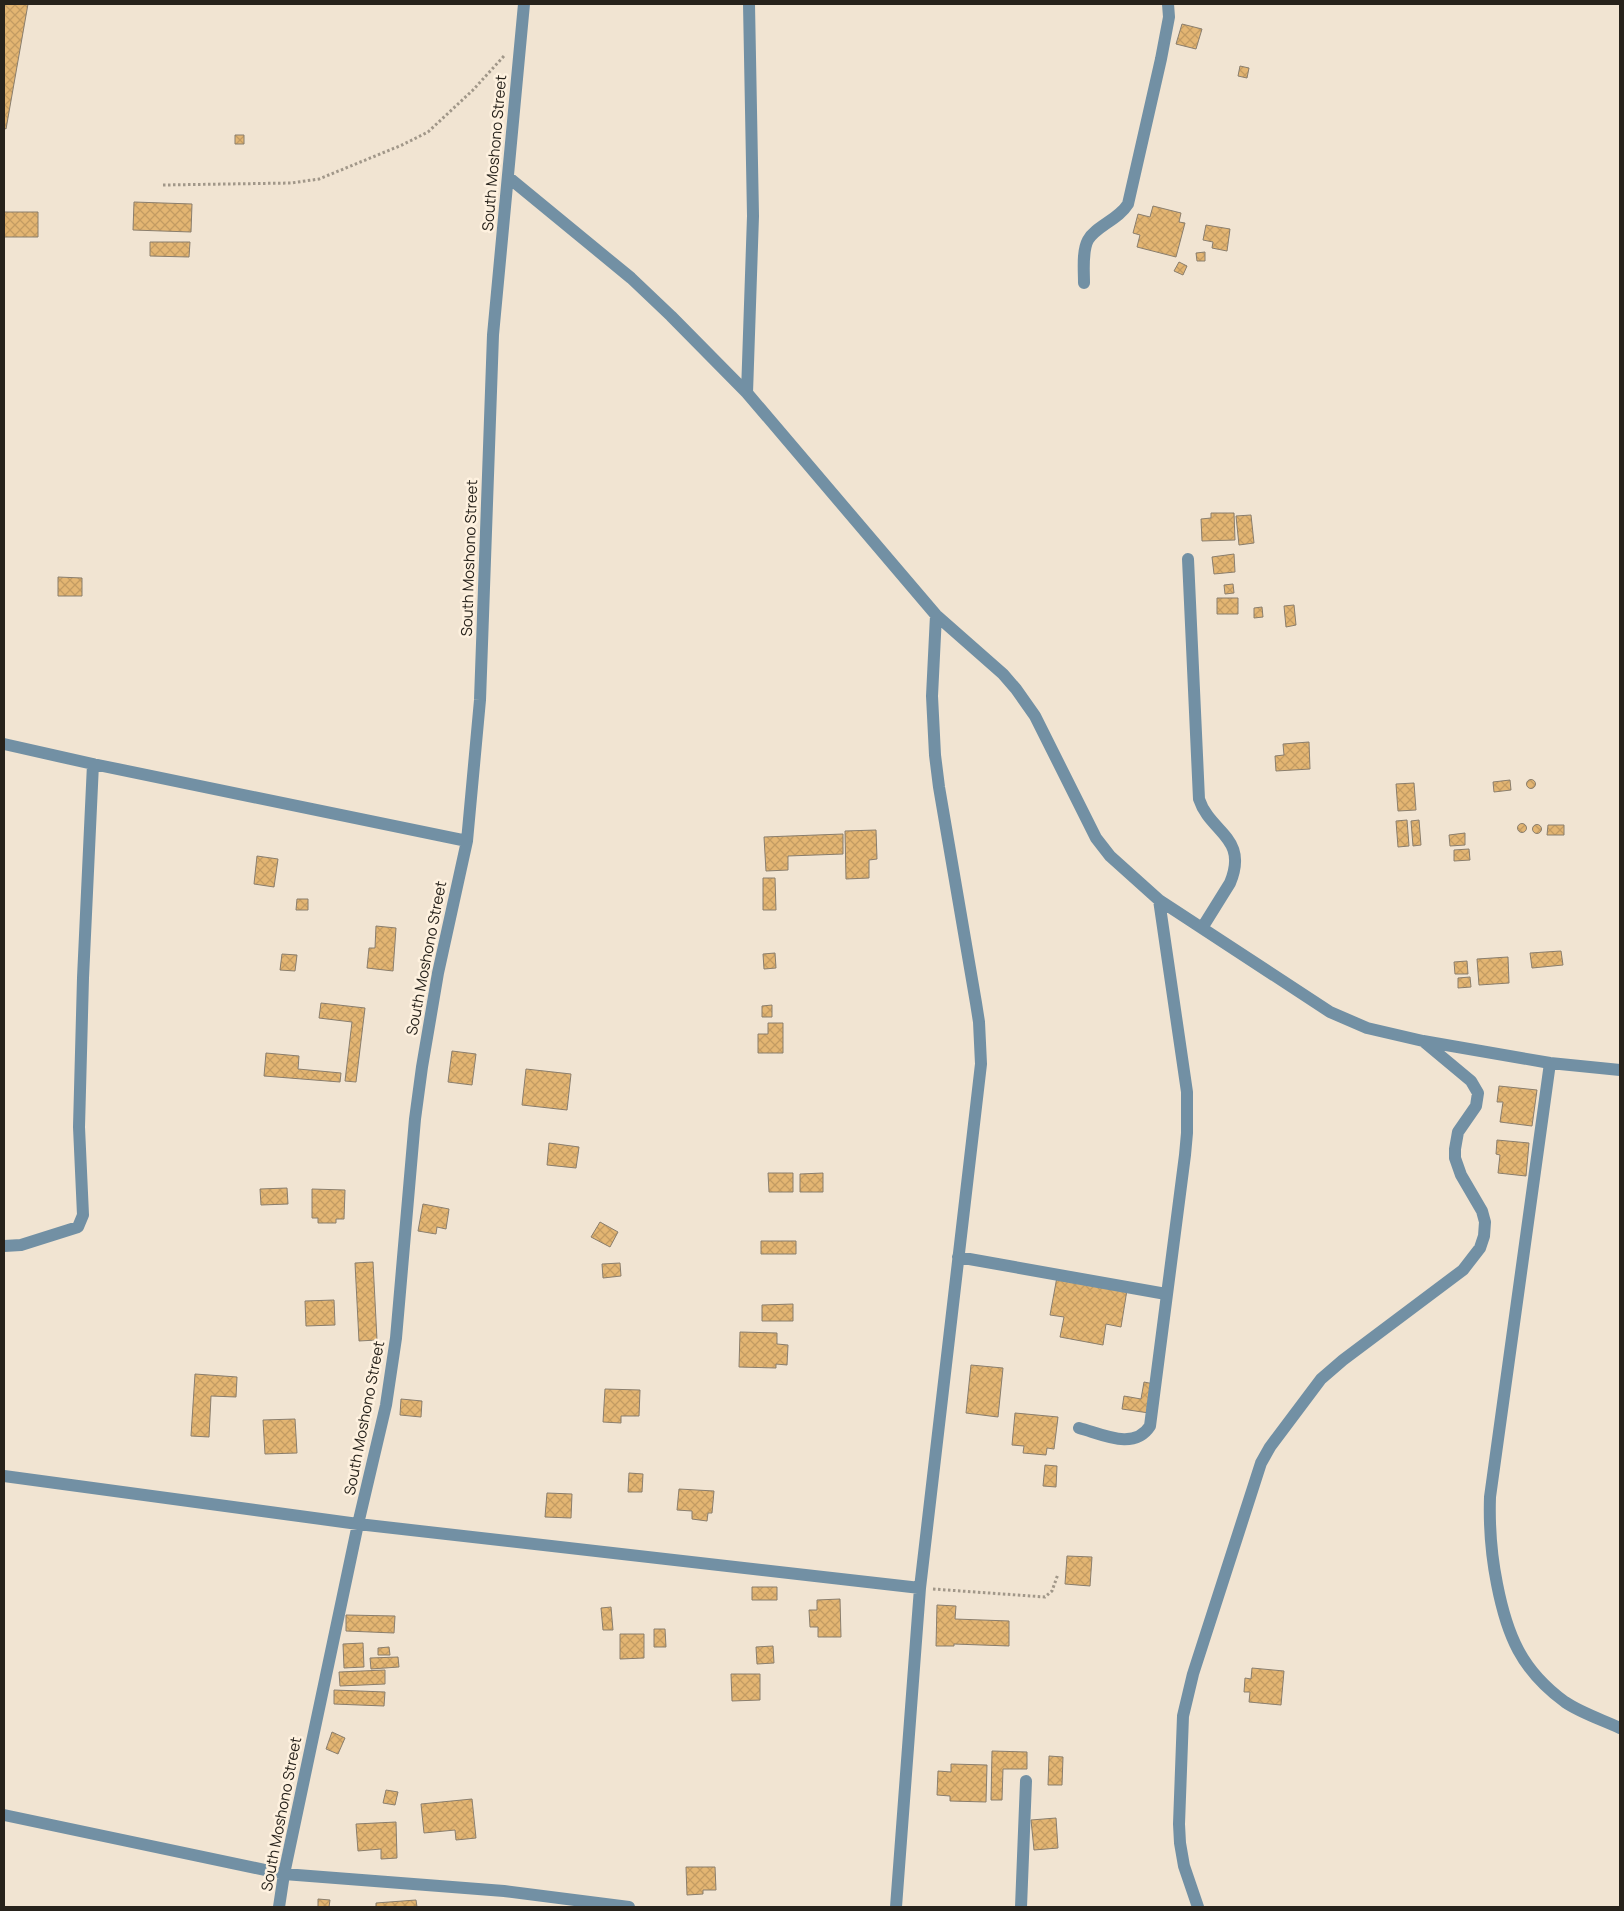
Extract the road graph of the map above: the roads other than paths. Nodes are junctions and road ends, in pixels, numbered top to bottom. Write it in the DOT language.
graph roads {
  1 [pos="524,4"];
  2 [pos="749,4"];
  3 [pos="1168,4"];
  4 [pos="508,177"];
  5 [pos="1084,283"];
  6 [pos="747,392"];
  7 [pos="1188,559"];
  8 [pos="936,614"];
  9 [pos="4,744"];
  10 [pos="93,764"];
  11 [pos="466,841"];
  12 [pos="1159,900"];
  13 [pos="1202,928"];
  14 [pos="1423,1040"];
  15 [pos="1550,1063"];
  16 [pos="1620,1070"];
  17 [pos="4,1246"];
  18 [pos="958,1257"];
  19 [pos="1166,1294"];
  20 [pos="1079,1428"];
  21 [pos="4,1476"];
  22 [pos="358,1524"];
  23 [pos="920,1588"];
  24 [pos="1620,1728"];
  25 [pos="1026,1781"];
  26 [pos="4,1815"];
  27 [pos="284,1874"];
  28 [pos="279,1907"];
  29 [pos="629,1907"];
  30 [pos="896,1907"];
  31 [pos="1022,1907"];
  32 [pos="1198,1907"];
  1 -- 4 [label="street, South Moshono Street"];
  2 -- 6 [label="street"];
  3 -- 5 [label="street"];
  4 -- 6 [label="street"];
  4 -- 11 [label="street, South Moshono Street"];
  6 -- 8 [label="street"];
  7 -- 13 [label="street"];
  8 -- 12 [label="street"];
  8 -- 18 [label="street"];
  9 -- 10 [label="street"];
  10 -- 11 [label="street"];
  10 -- 17 [label="street"];
  11 -- 22 [label="street, South Moshono Street"];
  12 -- 13 [label="street"];
  12 -- 19 [label="street"];
  13 -- 14 [label="street"];
  14 -- 15 [label="street"];
  14 -- 32 [label="street"];
  15 -- 16 [label="street"];
  15 -- 24 [label="street"];
  18 -- 19 [label="street"];
  18 -- 23 [label="street"];
  19 -- 20 [label="street"];
  21 -- 22 [label="street"];
  22 -- 23 [label="street"];
  22 -- 27 [label="street, South Moshono Street"];
  23 -- 30 [label="street"];
  25 -- 31 [label="street"];
  26 -- 27 [label="street"];
  27 -- 28 [label="street, South Moshono Street"];
  27 -- 29 [label="street"];
}
